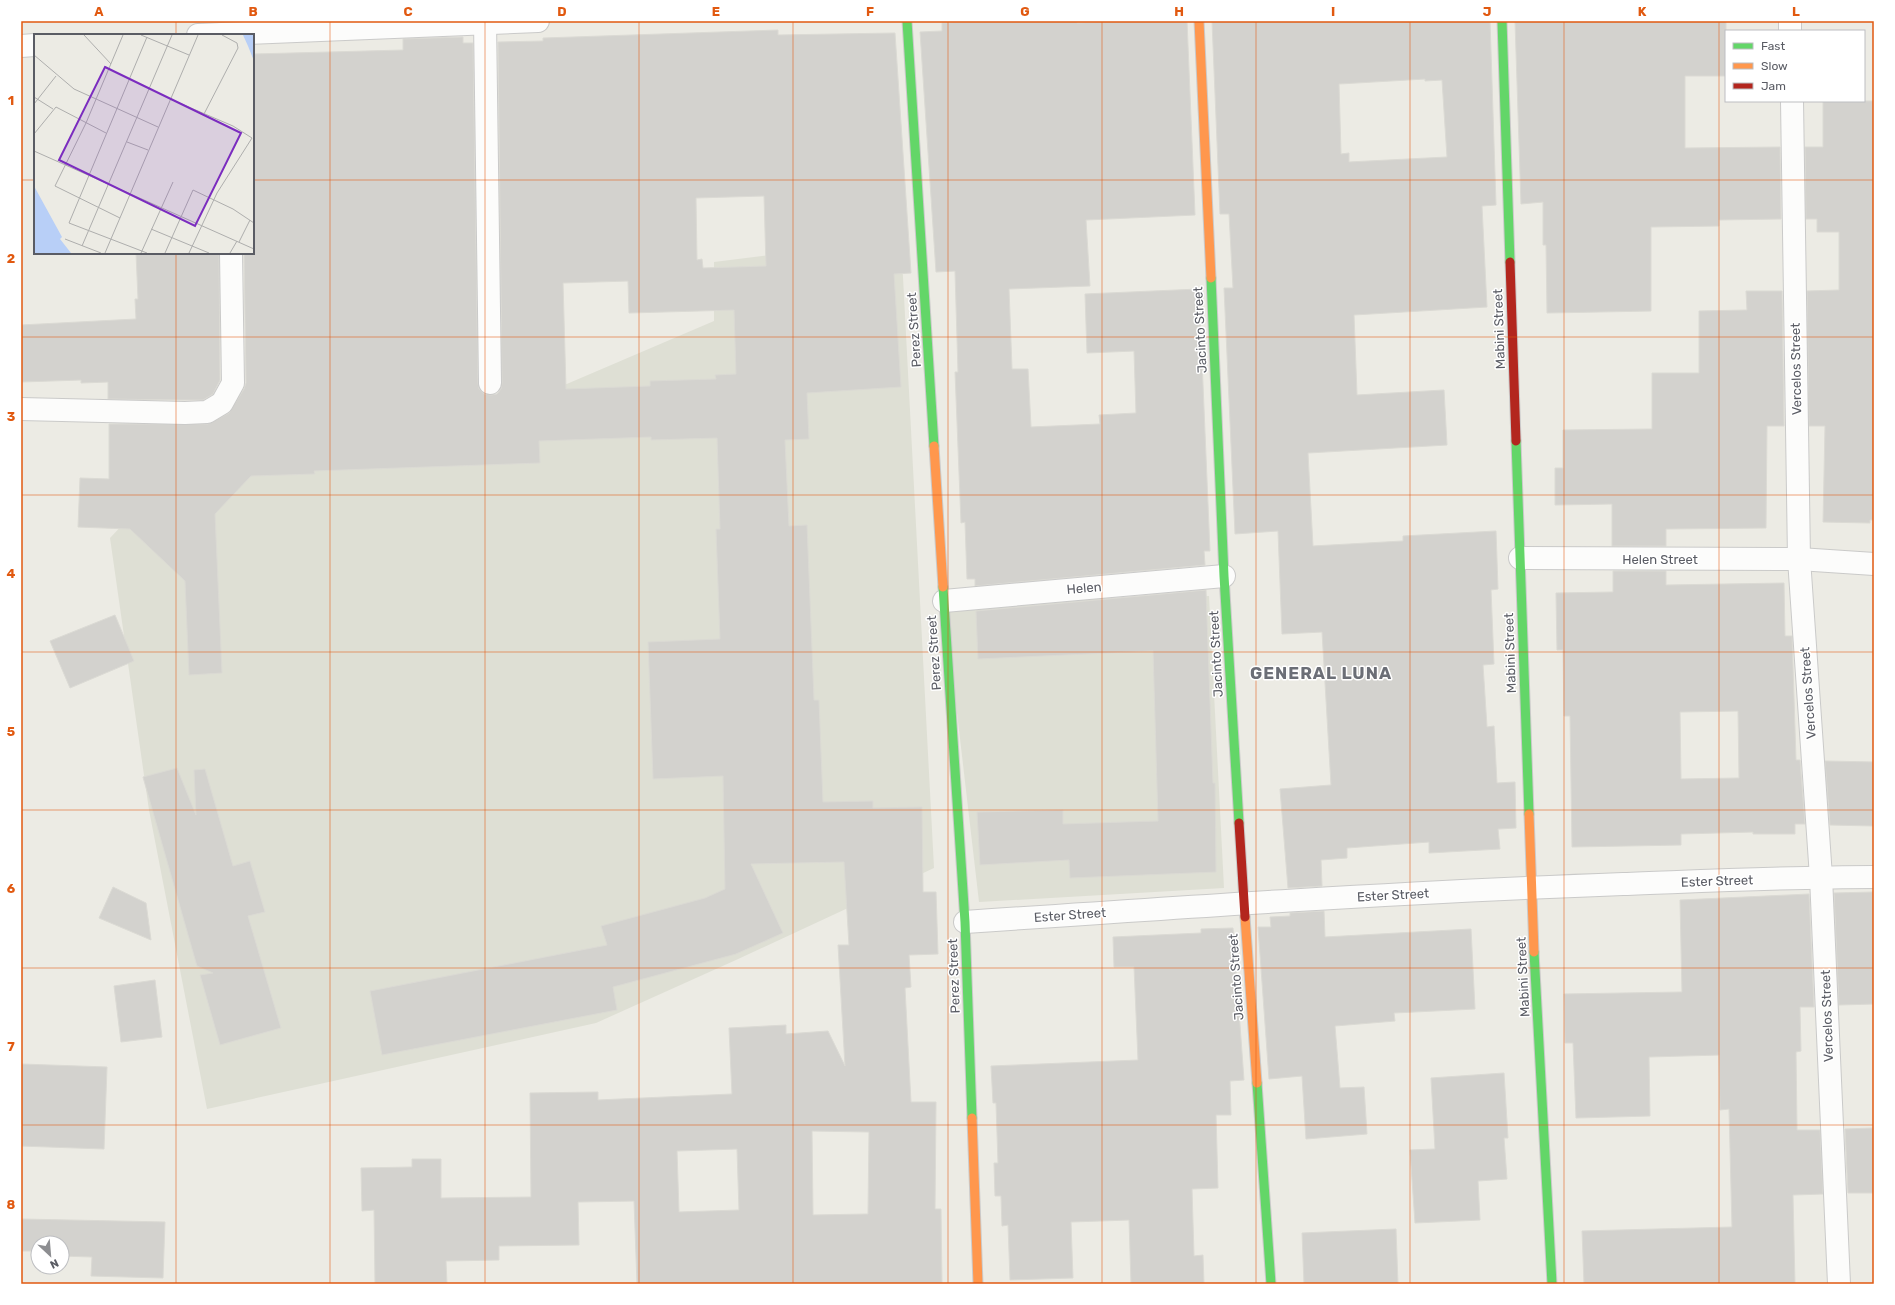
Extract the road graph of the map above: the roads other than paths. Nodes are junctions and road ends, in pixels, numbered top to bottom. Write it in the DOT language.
graph roads {
  1 [pos="538,21"];
  2 [pos="907,21"];
  3 [pos="1199,21"];
  4 [pos="1502,21"];
  5 [pos="485,22"];
  6 [pos="224,30"];
  7 [pos="203,34"];
  8 [pos="34,45"];
  9 [pos="21,46"];
  10 [pos="1792,102"];
  11 [pos="231,254"];
  12 [pos="490,383"];
  13 [pos="21,409"];
  14 [pos="1520,558"];
  15 [pos="1799,559"];
  16 [pos="1874,564"];
  17 [pos="1224,576"];
  18 [pos="944,601"];
  19 [pos="1821,877"];
  20 [pos="1874,877"];
  21 [pos="1531,888"];
  22 [pos="1244,903"];
  23 [pos="965,922"];
  24 [pos="978,1284"];
  25 [pos="1271,1284"];
  26 [pos="1552,1284"];
  27 [pos="1839,1284"];
  1 -- 5 [label="street"];
  2 -- 18 [label="street, Perez Street"];
  3 -- 17 [label="street, Jacinto Street"];
  4 -- 14 [label="street, Mabini Street"];
  5 -- 6 [label="street"];
  5 -- 12 [label="street"];
  6 -- 7 [label="street"];
  8 -- 9 [label="street"];
  10 -- 15 [label="street, Vercelos Street"];
  11 -- 13 [label="street"];
  14 -- 15 [label="street, Helen Street"];
  14 -- 21 [label="street, Mabini Street"];
  15 -- 16 [label="street, Helen Street"];
  15 -- 19 [label="street, Vercelos Street"];
  17 -- 18 [label="street, Helen"];
  17 -- 22 [label="street, Jacinto Street"];
  18 -- 23 [label="street, Perez Street"];
  19 -- 20 [label="street, Ester Street"];
  19 -- 21 [label="street, Ester Street"];
  19 -- 27 [label="street, Vercelos Street"];
  21 -- 22 [label="street, Ester Street"];
  21 -- 26 [label="street, Mabini Street"];
  22 -- 23 [label="street, Ester Street"];
  22 -- 25 [label="street, Jacinto Street"];
  23 -- 24 [label="street, Perez Street"];
}
